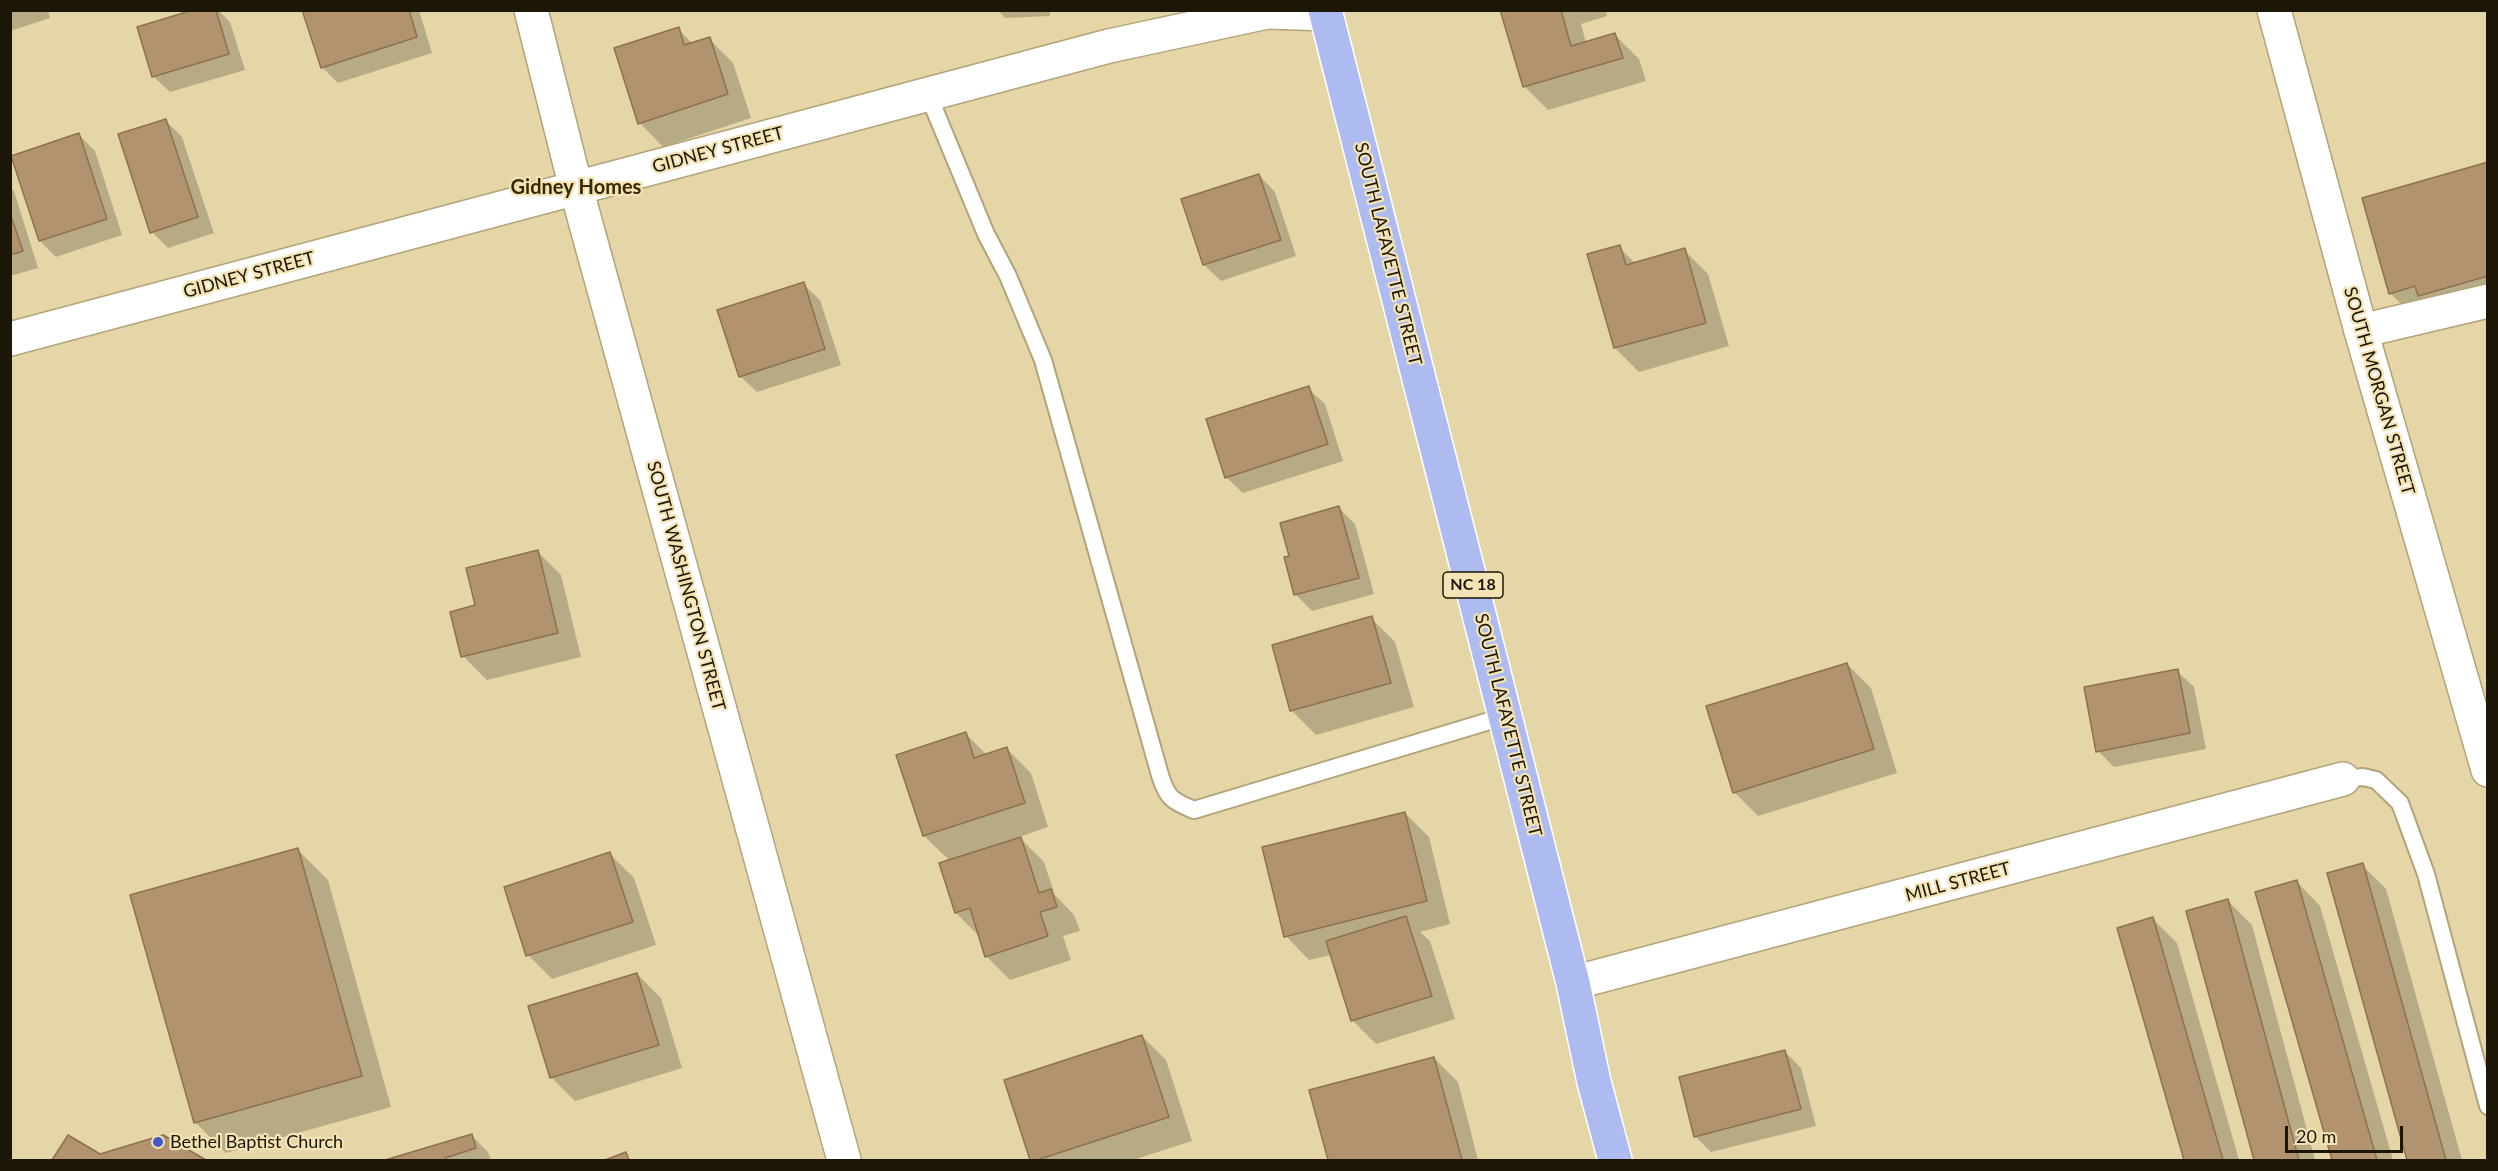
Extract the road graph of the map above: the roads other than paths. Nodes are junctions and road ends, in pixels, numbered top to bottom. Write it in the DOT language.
graph roads {
  1 [pos="531,10"];
  2 [pos="2274,10"];
  3 [pos="1325,12"];
  4 [pos="928,94"];
  5 [pos="576,188"];
  6 [pos="2487,301"];
  7 [pos="2361,332"];
  8 [pos="10,339"];
  9 [pos="1506,716"];
  10 [pos="2487,770"];
  11 [pos="2343,779"];
  12 [pos="1573,983"];
  13 [pos="2487,1106"];
  14 [pos="844,1161"];
  15 [pos="1615,1161"];
  1 -- 5 [label="street, SOUTH WASHINGTON STREET"];
  2 -- 7 [label="street, SOUTH MORGAN STREET"];
  3 -- 4 [label="street, GIDNEY STREET"];
  3 -- 9 [label="main road, SOUTH LAFAYETTE STREET / NC 18"];
  4 -- 5 [label="street, GIDNEY STREET"];
  4 -- 9 [label="lane"];
  5 -- 8 [label="street, GIDNEY STREET"];
  5 -- 14 [label="street, SOUTH WASHINGTON STREET"];
  6 -- 7 [label="street"];
  7 -- 10 [label="street, SOUTH MORGAN STREET"];
  9 -- 12 [label="main road, SOUTH LAFAYETTE STREET / NC 18"];
  11 -- 12 [label="street, MILL STREET"];
  11 -- 13 [label="lane"];
  12 -- 15 [label="main road, SOUTH LAFAYETTE STREET / NC 18"];
}
